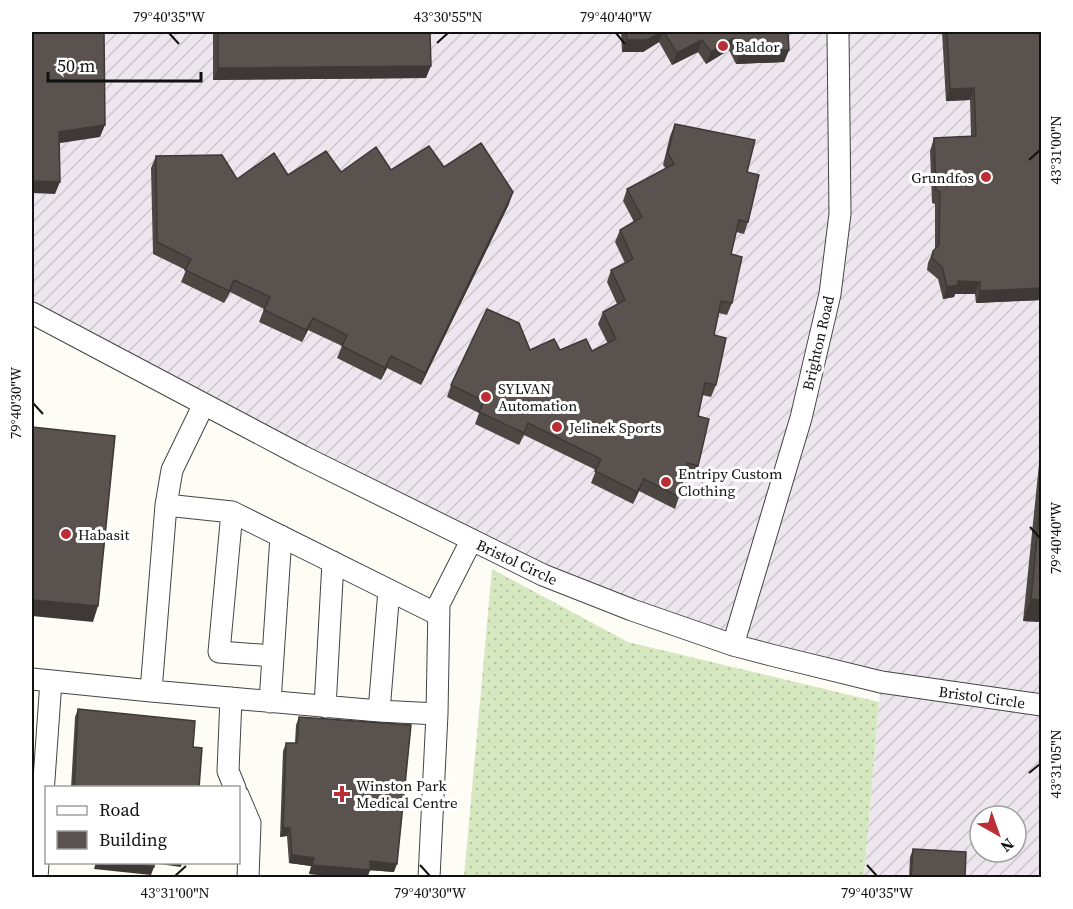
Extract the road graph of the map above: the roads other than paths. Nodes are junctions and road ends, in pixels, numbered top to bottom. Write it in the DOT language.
graph roads {
  1 [pos="838,32"];
  2 [pos="32,313"];
  3 [pos="204,404"];
  4 [pos="166,505"];
  5 [pos="232,512"];
  6 [pos="281,536"];
  7 [pos="471,541"];
  8 [pos="333,562"];
  9 [pos="389,590"];
  10 [pos="439,615"];
  11 [pos="733,645"];
  12 [pos="273,656"];
  13 [pos="41,680"];
  14 [pos="151,691"];
  15 [pos="231,698"];
  16 [pos="270,702"];
  17 [pos="1041,705"];
  18 [pos="325,707"];
  19 [pos="380,711"];
  20 [pos="437,714"];
  21 [pos="234,786"];
  22 [pos="240,800"];
  23 [pos="37,878"];
  24 [pos="248,878"];
  25 [pos="429,878"];
  1 -- 11 [label="street, Brighton Road"];
  2 -- 3 [label="street, Bristol Circle"];
  3 -- 4 [label="street"];
  3 -- 7 [label="street, Bristol Circle"];
  4 -- 5 [label="street"];
  4 -- 14 [label="street"];
  5 -- 6 [label="street"];
  5 -- 12 [label="street"];
  6 -- 8 [label="street"];
  6 -- 12 [label="street"];
  7 -- 10 [label="street"];
  7 -- 11 [label="street, Bristol Circle"];
  8 -- 9 [label="street"];
  8 -- 18 [label="street"];
  9 -- 10 [label="street"];
  9 -- 19 [label="street"];
  10 -- 20 [label="street"];
  11 -- 17 [label="street, Bristol Circle"];
  12 -- 16 [label="street"];
  13 -- 14 [label="street"];
  13 -- 23 [label="street"];
  14 -- 15 [label="street"];
  15 -- 16 [label="street"];
  15 -- 21 [label="street"];
  16 -- 18 [label="street"];
  18 -- 19 [label="street"];
  19 -- 20 [label="street"];
  20 -- 25 [label="street"];
  22 -- 24 [label="street"];
}
